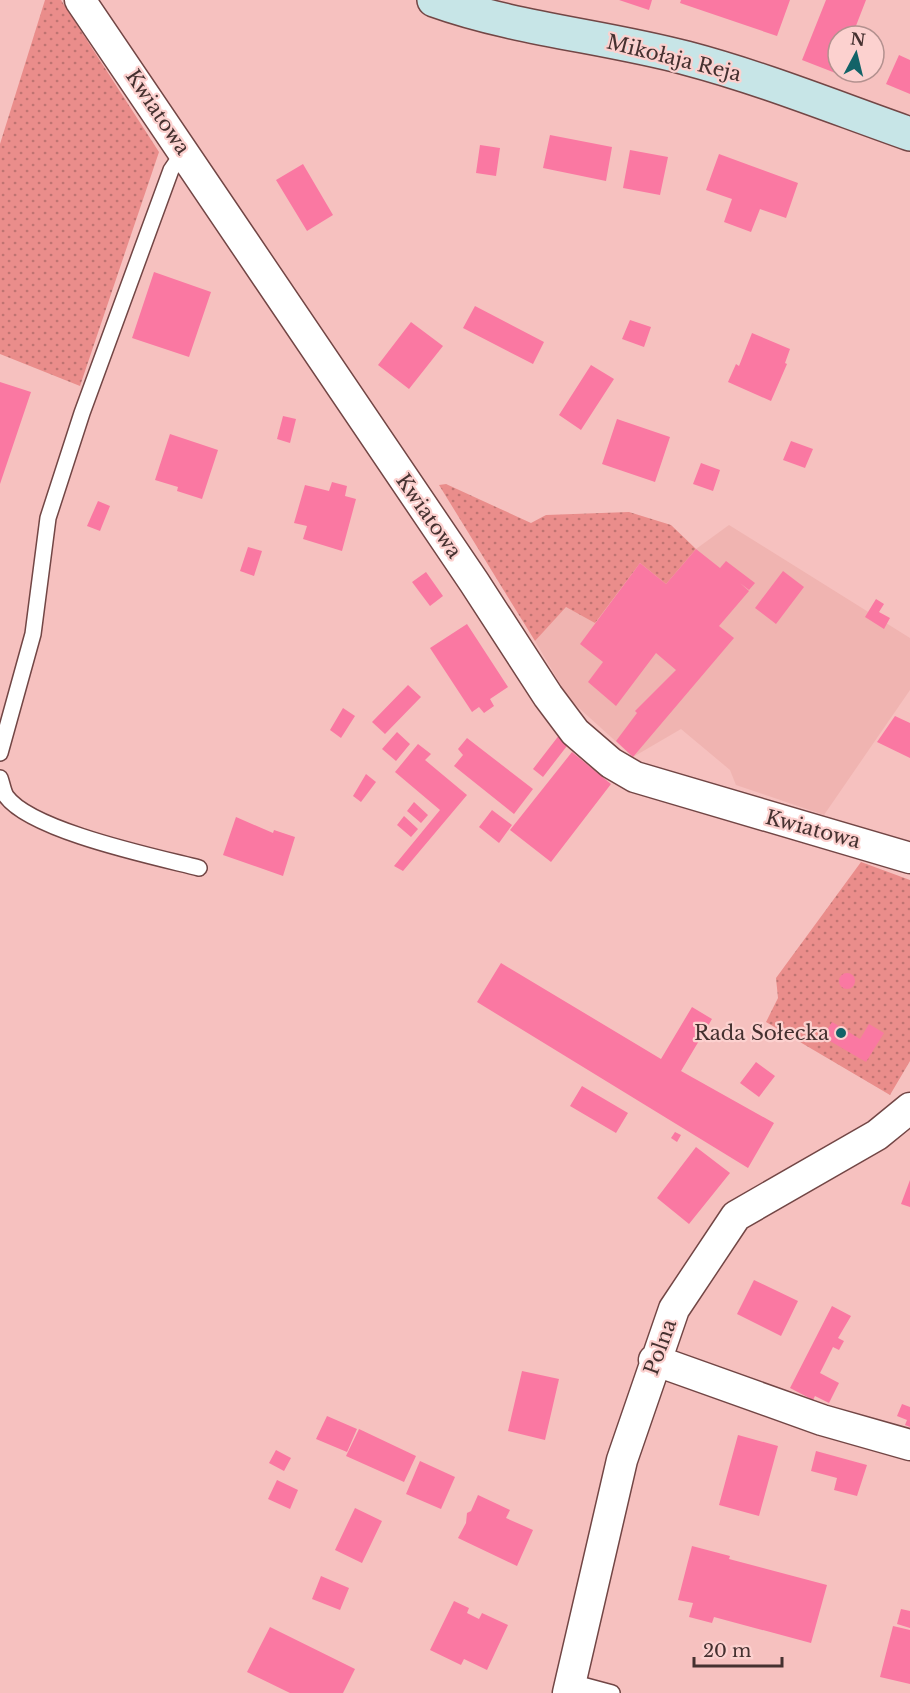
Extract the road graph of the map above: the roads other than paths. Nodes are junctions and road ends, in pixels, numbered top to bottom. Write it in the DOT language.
graph roads {
  1 [pos="80,0"];
  2 [pos="434,0"];
  3 [pos="910,134"];
  4 [pos="184,151"];
  5 [pos="0,753"];
  6 [pos="0,778"];
  7 [pos="910,858"];
  8 [pos="199,868"];
  9 [pos="910,1108"];
  10 [pos="654,1360"];
  11 [pos="910,1444"];
  12 [pos="570,1688"];
  13 [pos="612,1693"];
  1 -- 4 [label="street, Kwiatowa"];
  2 -- 3 [label="street, Mikołaja Reja"];
  4 -- 5 [label="lane"];
  4 -- 7 [label="street, Kwiatowa"];
  6 -- 8 [label="lane"];
  9 -- 10 [label="street, Polna"];
  10 -- 11 [label="street"];
  10 -- 12 [label="street, Polna"];
  12 -- 13 [label="lane"];
}
